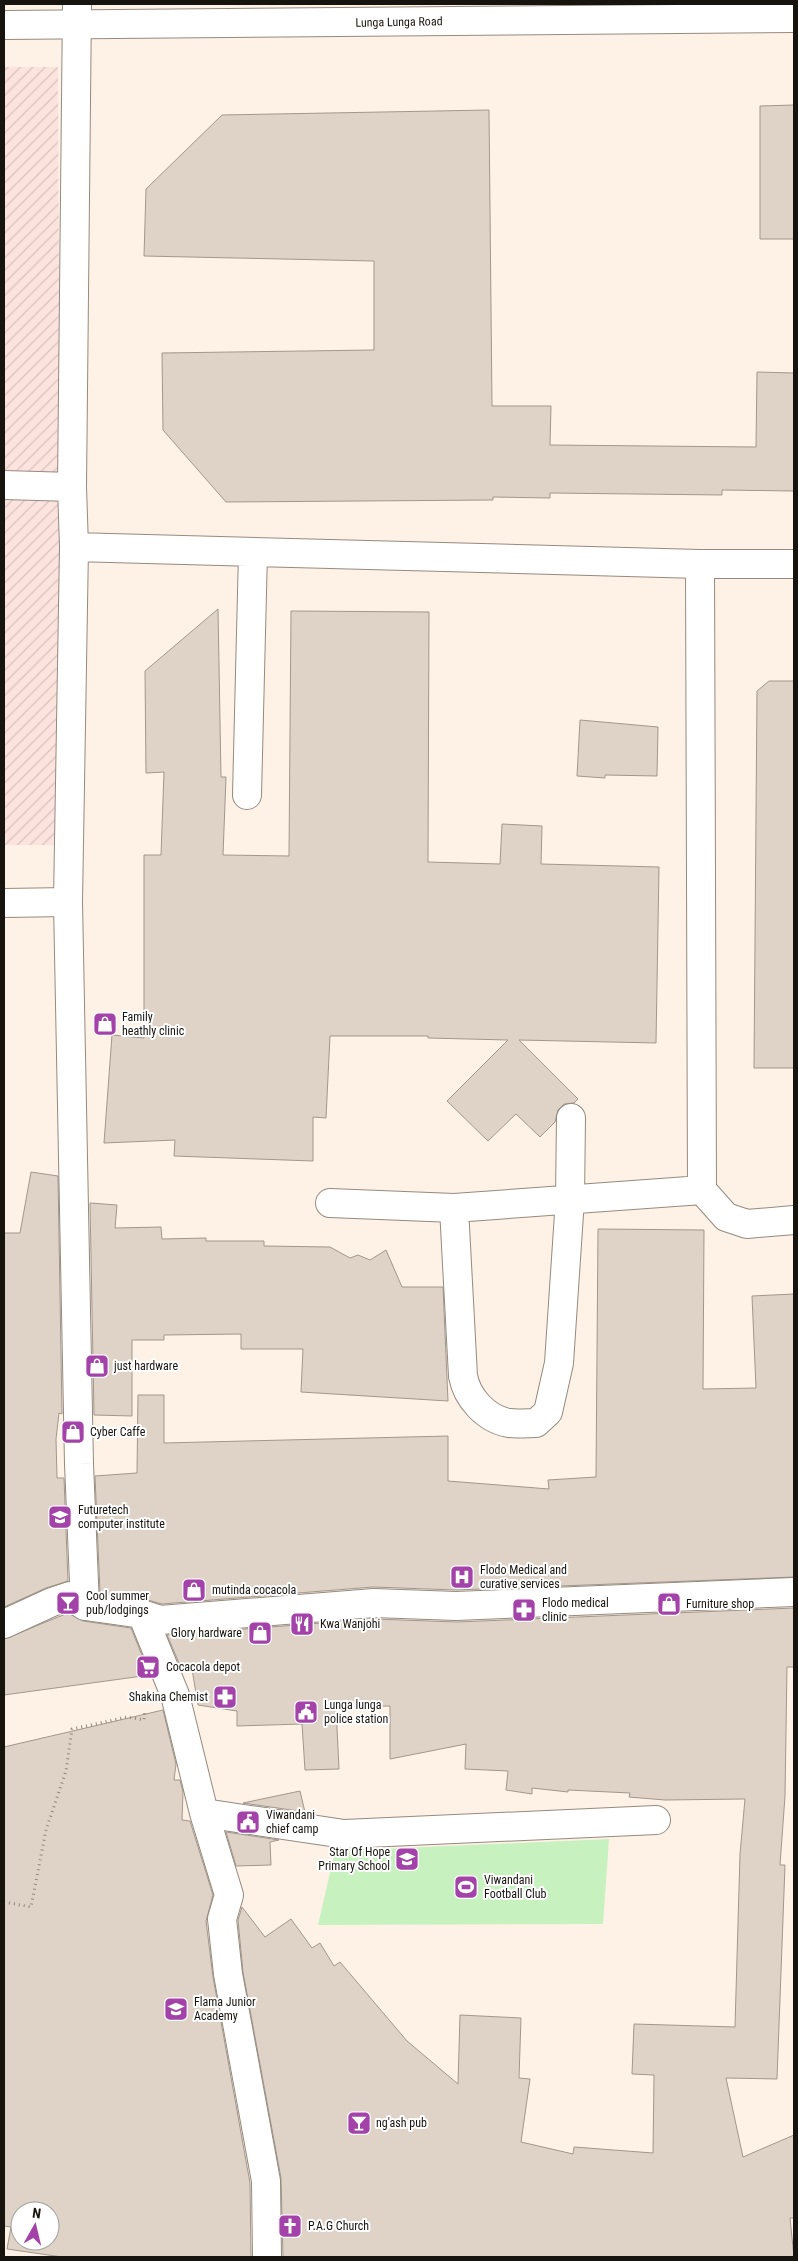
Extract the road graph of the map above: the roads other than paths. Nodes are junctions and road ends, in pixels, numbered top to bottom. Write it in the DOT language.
graph roads {
  1 [pos="77,15"];
  2 [pos="794,18"];
  3 [pos="4,25"];
  4 [pos="4,485"];
  5 [pos="72,487"];
  6 [pos="74,547"];
  7 [pos="253,552"];
  8 [pos="700,564"];
  9 [pos="794,564"];
  10 [pos="247,795"];
  11 [pos="68,902"];
  12 [pos="4,903"];
  13 [pos="571,1118"];
  14 [pos="702,1190"];
  15 [pos="570,1198"];
  16 [pos="330,1202"];
  17 [pos="454,1208"];
  18 [pos="794,1220"];
  19 [pos="794,1592"];
  20 [pos="85,1606"];
  21 [pos="142,1614"];
  22 [pos="4,1624"];
  23 [pos="204,1813"];
  24 [pos="656,1820"];
  25 [pos="267,2257"];
  1 -- 2 [label="street, Lunga Lunga Road"];
  1 -- 3 [label="street, Lunga Lunga Road"];
  1 -- 5 [label="street"];
  4 -- 5 [label="street"];
  5 -- 6 [label="street"];
  6 -- 7 [label="street"];
  6 -- 11 [label="street"];
  7 -- 8 [label="street"];
  7 -- 10 [label="street"];
  8 -- 9 [label="street"];
  8 -- 14 [label="street"];
  11 -- 12 [label="street"];
  11 -- 20 [label="street"];
  13 -- 15 [label="street"];
  14 -- 15 [label="street"];
  14 -- 18 [label="street"];
  15 -- 17 [label="street"];
  15 -- 17 [label="street"];
  16 -- 17 [label="street"];
  19 -- 21 [label="street"];
  20 -- 21 [label="street"];
  20 -- 22 [label="street"];
  21 -- 23 [label="street"];
  23 -- 24 [label="street"];
  23 -- 25 [label="street"];
}
